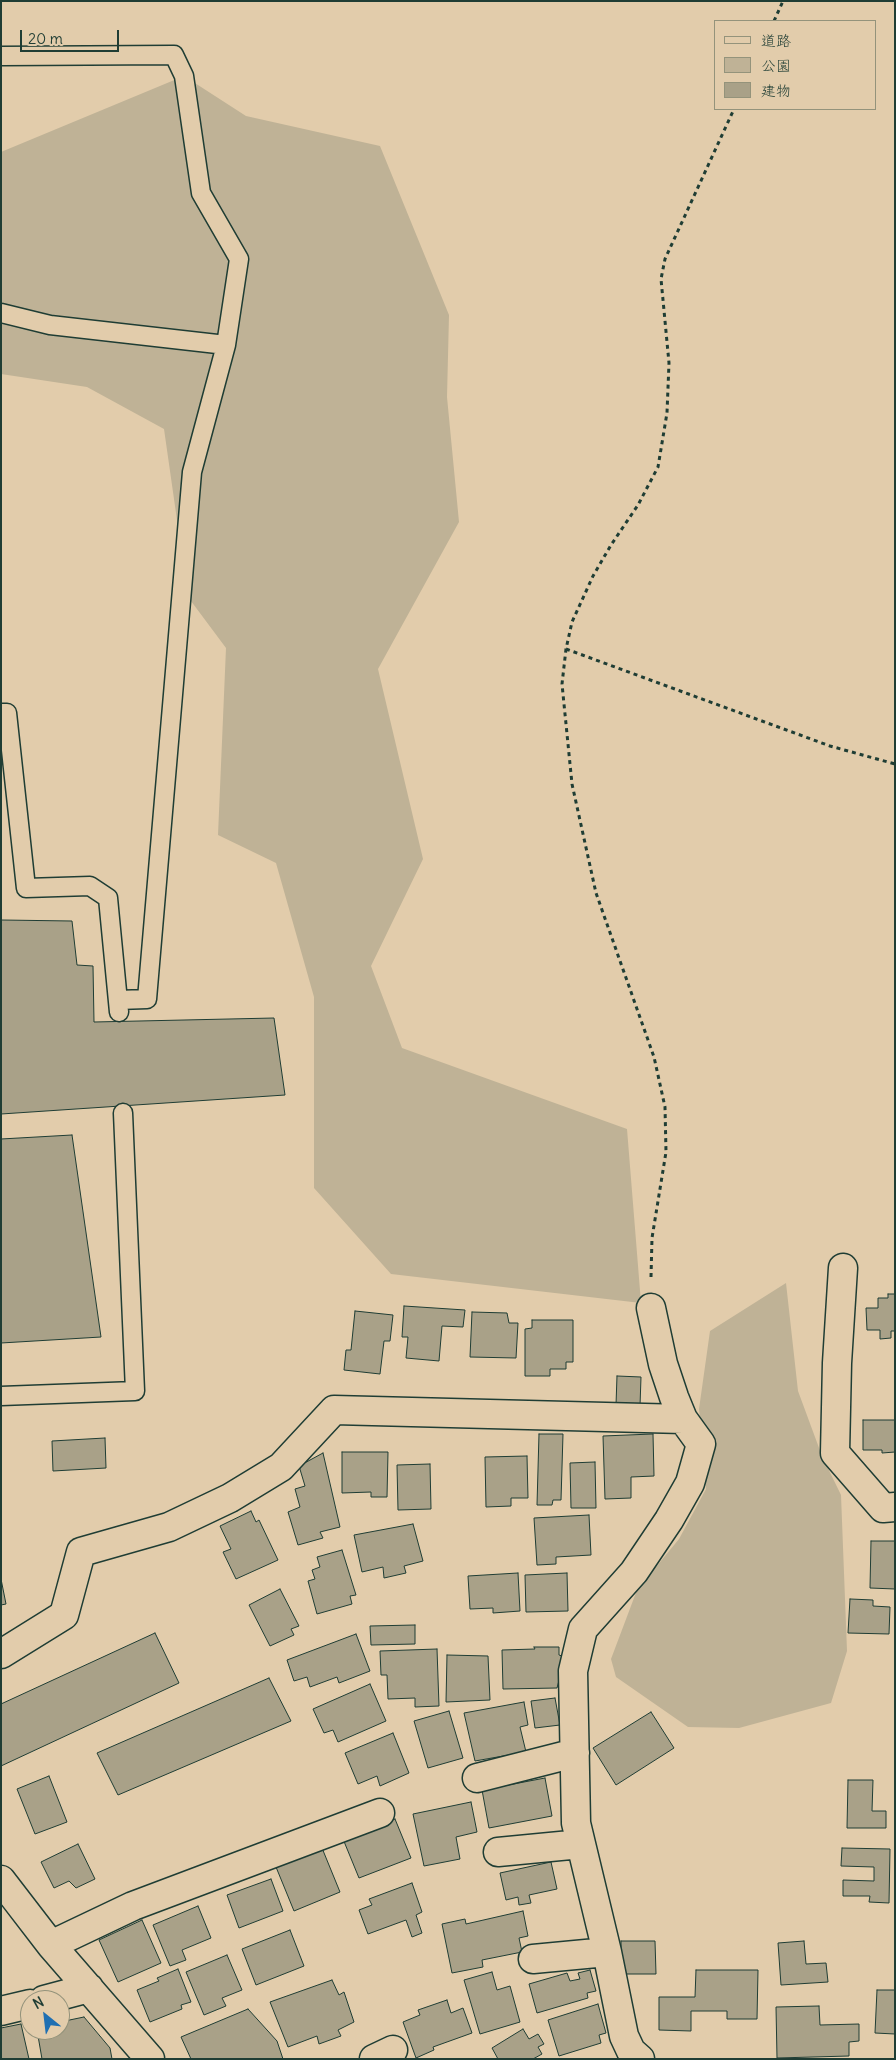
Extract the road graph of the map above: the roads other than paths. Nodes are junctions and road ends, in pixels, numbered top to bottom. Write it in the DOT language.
graph roads {
  1 [pos="1,56"];
  2 [pos="1,313"];
  3 [pos="226,345"];
  4 [pos="1,713"];
  5 [pos="123,1113"];
  6 [pos="843,1268"];
  7 [pos="651,1308"];
  8 [pos="1,1396"];
  9 [pos="683,1419"];
  10 [pos="895,1507"];
  11 [pos="1,1654"];
  12 [pos="575,1753"];
  13 [pos="477,1778"];
  14 [pos="380,1813"];
  15 [pos="582,1844"];
  16 [pos="498,1852"];
  17 [pos="1,1880"];
  18 [pos="51,1945"];
  19 [pos="607,1952"];
  20 [pos="533,1959"];
  21 [pos="89,1988"];
  22 [pos="70,1993"];
  23 [pos="20,2007"];
  24 [pos="1,2012"];
  25 [pos="629,2056"];
  26 [pos="150,2059"];
  1 -- 3 [label="lane"];
  2 -- 3 [label="lane"];
  3 -- 4 [label="lane"];
  5 -- 8 [label="lane"];
  6 -- 10 [label="street"];
  7 -- 9 [label="street"];
  9 -- 11 [label="street"];
  9 -- 12 [label="street"];
  12 -- 13 [label="street"];
  12 -- 15 [label="street"];
  14 -- 18 [label="street"];
  15 -- 16 [label="street"];
  15 -- 19 [label="street"];
  17 -- 18 [label="street"];
  18 -- 21 [label="street"];
  19 -- 20 [label="street"];
  19 -- 25 [label="street"];
  21 -- 22 [label="street"];
  21 -- 26 [label="street"];
  23 -- 24 [label="street"];
}
